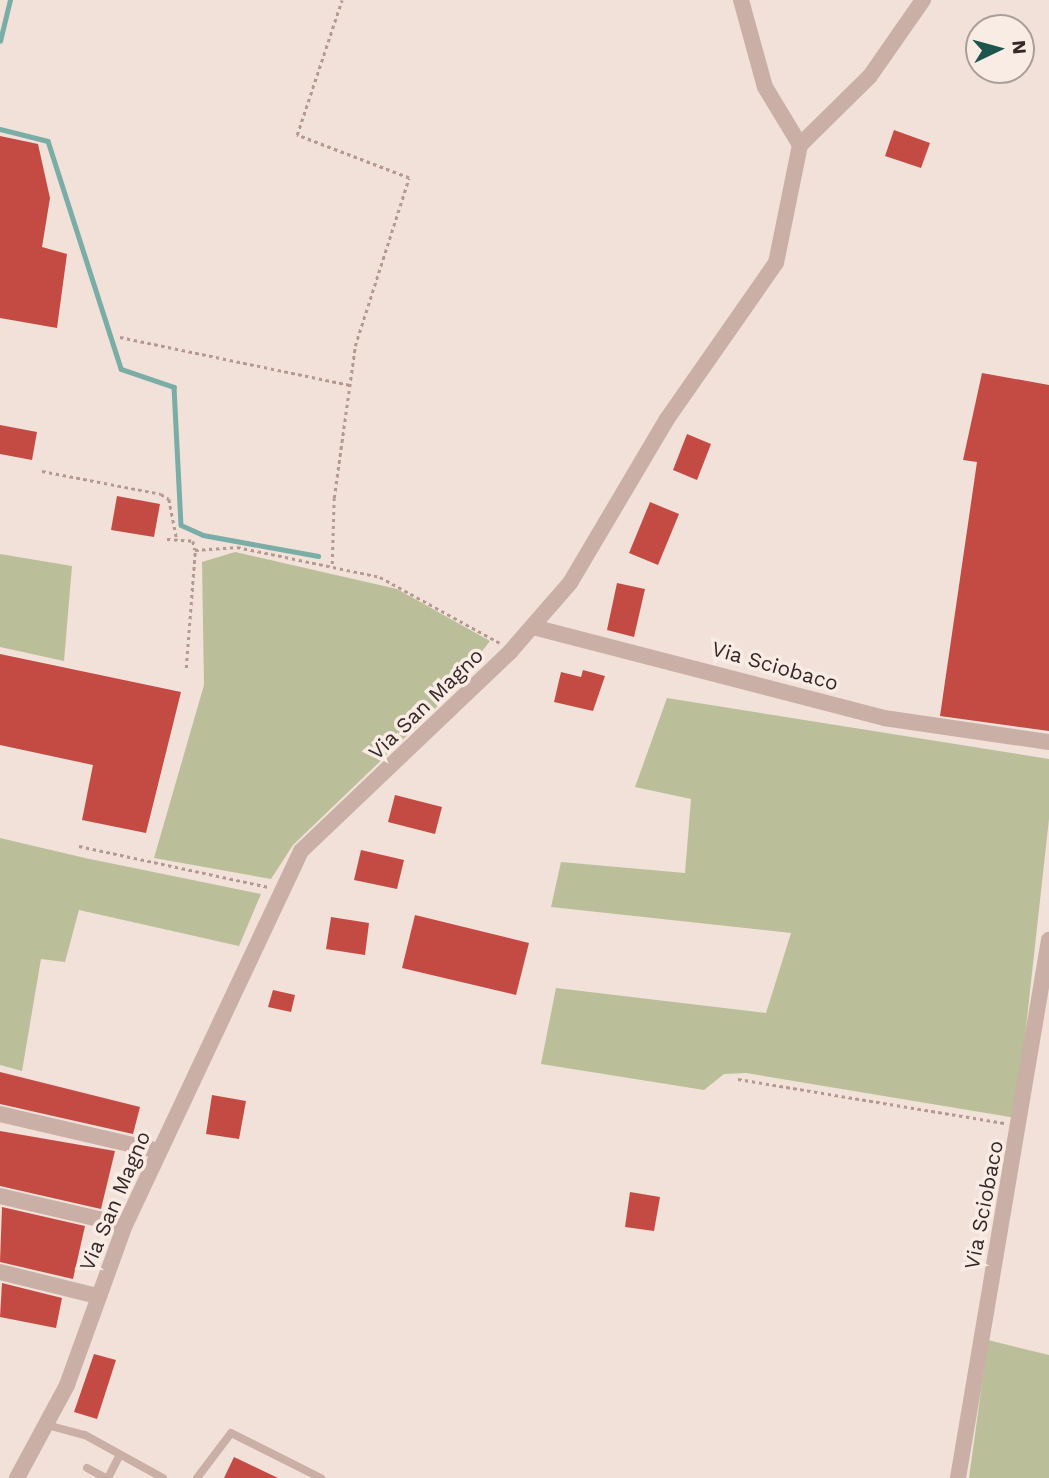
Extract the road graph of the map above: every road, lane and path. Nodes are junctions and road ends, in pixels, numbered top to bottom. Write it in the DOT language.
graph roads {
  1 [pos="342,0"];
  2 [pos="741,0"];
  3 [pos="923,0"];
  4 [pos="800,145"];
  5 [pos="120,337"];
  6 [pos="349,385"];
  7 [pos="42,471"];
  8 [pos="167,540"];
  9 [pos="177,540"];
  10 [pos="195,550"];
  11 [pos="332,564"];
  12 [pos="533,627"];
  13 [pos="510,652"];
  14 [pos="187,668"];
  15 [pos="1049,742"];
  16 [pos="79,846"];
  17 [pos="278,889"];
  18 [pos="1049,940"];
  19 [pos="738,1079"];
  20 [pos="0,1114"];
  21 [pos="1021,1126"];
  22 [pos="159,1150"];
  23 [pos="0,1196"];
  24 [pos="125,1225"];
  25 [pos="0,1272"];
  26 [pos="97,1296"];
  27 [pos="47,1425"];
  28 [pos="118,1458"];
  29 [pos="88,1468"];
  30 [pos="17,1478"];
  31 [pos="107,1478"];
  32 [pos="163,1478"];
  33 [pos="197,1478"];
  34 [pos="321,1478"];
  35 [pos="958,1478"];
  1 -- 6 [label="path"];
  2 -- 4 [label="street"];
  3 -- 4 [label="street"];
  4 -- 12 [label="street, Via San Magno"];
  5 -- 6 [label="path"];
  6 -- 11 [label="path"];
  7 -- 9 [label="path"];
  8 -- 9 [label="path"];
  9 -- 10 [label="path"];
  10 -- 11 [label="path"];
  10 -- 14 [label="path"];
  11 -- 13 [label="path"];
  12 -- 13 [label="street, Via San Magno"];
  12 -- 15 [label="street, Via Sciobaco"];
  13 -- 17 [label="street, Via San Magno"];
  16 -- 17 [label="path"];
  17 -- 22 [label="street, Via San Magno"];
  18 -- 21 [label="street, Via Sciobaco"];
  19 -- 21 [label="path"];
  20 -- 22 [label="street"];
  21 -- 35 [label="street, Via Sciobaco"];
  22 -- 24 [label="street, Via San Magno"];
  23 -- 24 [label="street"];
  24 -- 26 [label="street, Via San Magno"];
  25 -- 26 [label="street"];
  26 -- 27 [label="street, Via San Magno"];
  27 -- 28 [label="lane"];
  27 -- 30 [label="street, Via San Magno"];
  28 -- 31 [label="lane"];
  28 -- 32 [label="lane"];
  29 -- 31 [label="lane"];
  33 -- 34 [label="lane"];
}
